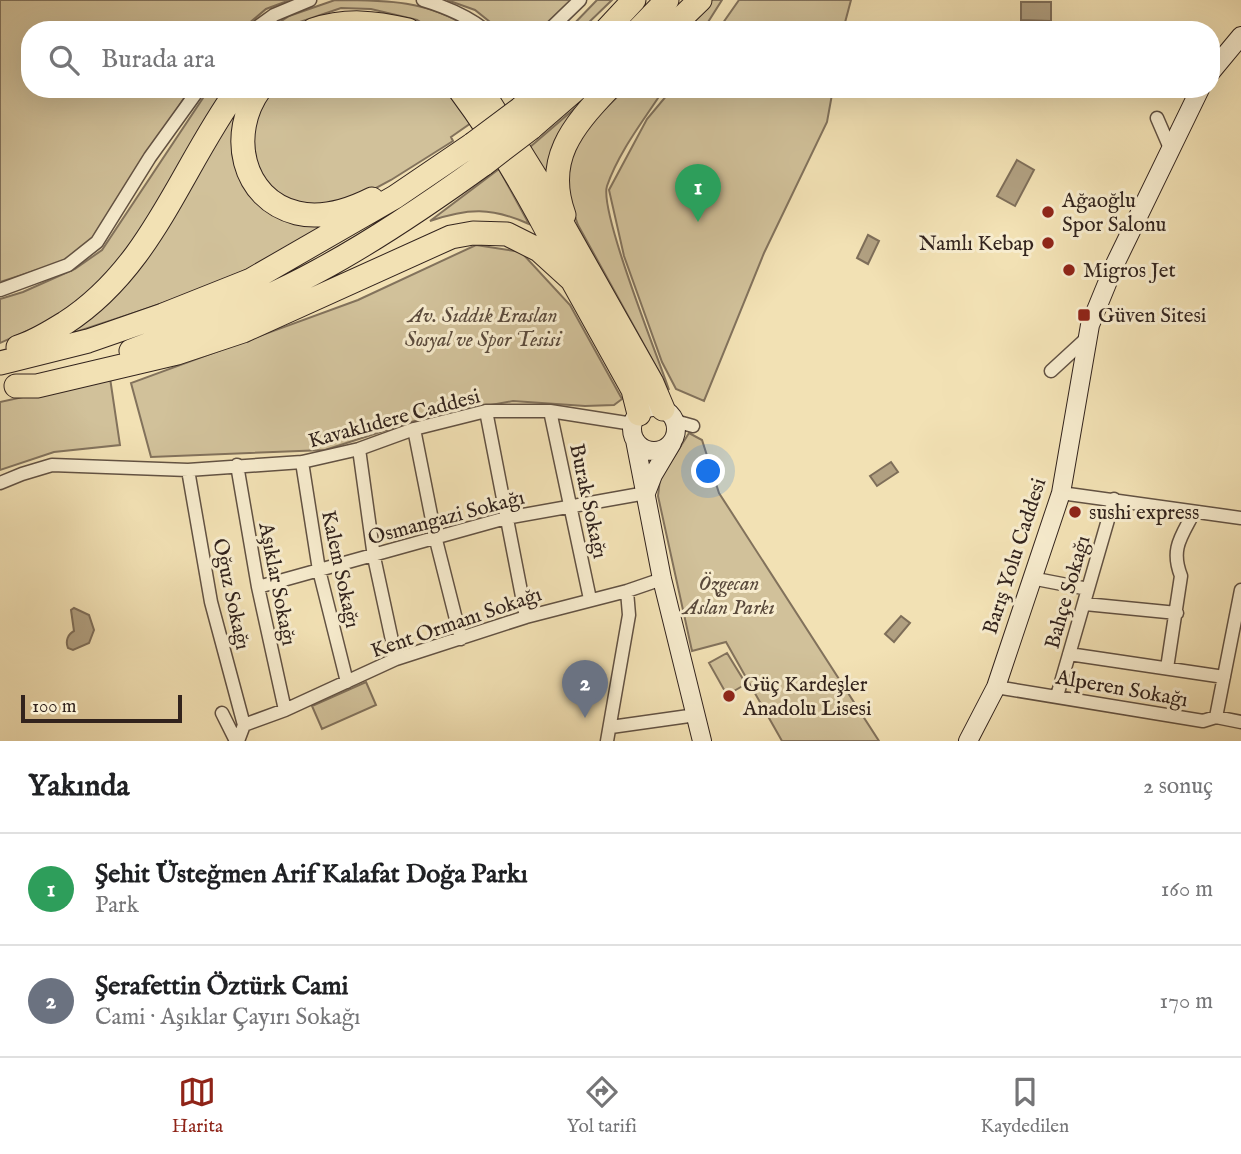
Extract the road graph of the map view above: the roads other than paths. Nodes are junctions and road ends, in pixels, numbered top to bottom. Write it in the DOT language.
graph roads {
  1 [pos="310,0"];
  2 [pos="423,0"];
  3 [pos="580,0"];
  4 [pos="634,0"];
  5 [pos="667,0"];
  6 [pos="700,0"];
  7 [pos="266,21"];
  8 [pos="474,21"];
  9 [pos="558,21"];
  10 [pos="614,21"];
  11 [pos="647,21"];
  12 [pos="678,21"];
  13 [pos="1241,36"];
  14 [pos="1220,61"];
  15 [pos="193,98"];
  16 [pos="231,98"];
  17 [pos="256,98"];
  18 [pos="466,98"];
  19 [pos="487,98"];
  20 [pos="536,98"];
  21 [pos="560,98"];
  22 [pos="599,98"];
  23 [pos="1195,98"];
  24 [pos="525,118"];
  25 [pos="1157,118"];
  26 [pos="1170,148"];
  27 [pos="479,154"];
  28 [pos="446,162"];
  29 [pos="572,280"];
  30 [pos="0,290"];
  31 [pos="600,290"];
  32 [pos="1088,337"];
  33 [pos="0,352"];
  34 [pos="0,363"];
  35 [pos="1051,371"];
  36 [pos="8,387"];
  37 [pos="486,411"];
  38 [pos="550,411"];
  39 [pos="669,415"];
  40 [pos="636,426"];
  41 [pos="693,426"];
  42 [pos="415,429"];
  43 [pos="673,442"];
  44 [pos="359,449"];
  45 [pos="302,462"];
  46 [pos="237,466"];
  47 [pos="188,470"];
  48 [pos="0,483"];
  49 [pos="646,493"];
  50 [pos="1061,493"];
  51 [pos="1114,499"];
  52 [pos="569,506"];
  53 [pos="1194,512"];
  54 [pos="1241,517"];
  55 [pos="506,518"];
  56 [pos="436,540"];
  57 [pos="374,557"];
  58 [pos="319,570"];
  59 [pos="1031,578"];
  60 [pos="662,579"];
  61 [pos="258,587"];
  62 [pos="1088,589"];
  63 [pos="1241,590"];
  64 [pos="627,591"];
  65 [pos="590,599"];
  66 [pos="1085,604"];
  67 [pos="1177,613"];
  68 [pos="526,617"];
  69 [pos="461,639"];
  70 [pos="1069,654"];
  71 [pos="396,659"];
  72 [pos="1167,668"];
  73 [pos="1224,677"];
  74 [pos="347,682"];
  75 [pos="996,687"];
  76 [pos="1057,696"];
  77 [pos="285,709"];
  78 [pos="222,713"];
  79 [pos="696,715"];
  80 [pos="1216,717"];
  81 [pos="1241,722"];
  82 [pos="244,725"];
  83 [pos="611,727"];
  84 [pos="237,741"];
  85 [pos="607,741"];
  86 [pos="702,741"];
  87 [pos="968,741"];
  1 -- 7 [label="street"];
  2 -- 8 [label="street"];
  3 -- 9 [label="street"];
  4 -- 10 [label="highway"];
  5 -- 11 [label="highway"];
  6 -- 12 [label="highway"];
  13 -- 14 [label="main road"];
  15 -- 30 [label="street"];
  16 -- 33 [label="highway"];
  17 -- 28 [label="highway"];
  18 -- 29 [label="highway"];
  19 -- 31 [label="highway"];
  20 -- 24 [label="highway"];
  21 -- 24 [label="highway"];
  22 -- 31 [label="highway"];
  23 -- 26 [label="main road, Barış Yolu Caddesi"];
  24 -- 27 [label="highway, bridge"];
  25 -- 26 [label="street"];
  26 -- 32 [label="main road, Barış Yolu Caddesi"];
  27 -- 28 [label="highway"];
  27 -- 36 [label="highway"];
  28 -- 34 [label="highway"];
  29 -- 36 [label="highway"];
  29 -- 40 [label="highway"];
  31 -- 39 [label="highway"];
  32 -- 35 [label="street, Barış Yolu Caddesi"];
  32 -- 50 [label="main road, Barış Yolu Caddesi"];
  37 -- 38 [label="street, Kavaklıdere Caddesi"];
  37 -- 42 [label="street, Kavaklıdere Caddesi"];
  37 -- 55 [label="street"];
  38 -- 40 [label="street, Kavaklıdere Caddesi"];
  38 -- 52 [label="street, Burak Sokağı"];
  39 -- 40 [label="main road"];
  39 -- 41 [label="street"];
  39 -- 43 [label="main road"];
  40 -- 43 [label="main road"];
  40 -- 49 [label="main road"];
  42 -- 44 [label="street, Kavaklıdere Caddesi"];
  42 -- 56 [label="street"];
  43 -- 49 [label="main road"];
  44 -- 45 [label="street, Kavaklıdere Caddesi"];
  44 -- 57 [label="street"];
  45 -- 46 [label="street, Kavaklıdere Caddesi"];
  45 -- 58 [label="street, Kalem Sokağı"];
  46 -- 47 [label="street, Kavaklıdere Caddesi"];
  46 -- 61 [label="street, Aşıklar Sokağı"];
  47 -- 48 [label="street, Kavaklıdere Caddesi"];
  47 -- 82 [label="street, Oğuz Sokağı"];
  49 -- 52 [label="street, Osmangazi Sokağı"];
  49 -- 60 [label="main road"];
  50 -- 51 [label="street"];
  50 -- 59 [label="main road, Barış Yolu Caddesi"];
  51 -- 53 [label="street"];
  51 -- 62 [label="street, Bahçe Sokağı"];
  52 -- 55 [label="street, Osmangazi Sokağı"];
  52 -- 65 [label="street, Burak Sokağı"];
  53 -- 54 [label="street"];
  53 -- 67 [label="street"];
  55 -- 56 [label="street, Osmangazi Sokağı"];
  55 -- 68 [label="street"];
  56 -- 57 [label="street, Osmangazi Sokağı"];
  56 -- 69 [label="street"];
  57 -- 58 [label="street, Osmangazi Sokağı"];
  57 -- 71 [label="street"];
  58 -- 61 [label="street, Osmangazi Sokağı"];
  58 -- 74 [label="street, Kalem Sokağı"];
  59 -- 62 [label="street"];
  59 -- 75 [label="main road, Barış Yolu Caddesi"];
  60 -- 64 [label="street, Kent Ormanı Sokağı"];
  60 -- 79 [label="main road"];
  61 -- 77 [label="street, Aşıklar Sokağı"];
  62 -- 66 [label="street, Bahçe Sokağı"];
  63 -- 73 [label="street"];
  64 -- 65 [label="street, Kent Ormanı Sokağı"];
  64 -- 83 [label="street"];
  65 -- 68 [label="street, Kent Ormanı Sokağı"];
  66 -- 67 [label="street"];
  66 -- 70 [label="street, Bahçe Sokağı"];
  67 -- 72 [label="street"];
  68 -- 69 [label="street, Kent Ormanı Sokağı"];
  69 -- 71 [label="street, Kent Ormanı Sokağı"];
  70 -- 72 [label="street"];
  70 -- 76 [label="street, Bahçe Sokağı"];
  71 -- 74 [label="street, Kent Ormanı Sokağı"];
  72 -- 73 [label="street"];
  73 -- 80 [label="street"];
  74 -- 77 [label="street, Kent Ormanı Sokağı"];
  75 -- 76 [label="street, Alperen Sokağı"];
  75 -- 87 [label="main road, Barış Yolu Caddesi"];
  76 -- 80 [label="street, Alperen Sokağı"];
  77 -- 82 [label="street, Kent Ormanı Sokağı"];
  78 -- 84 [label="street"];
  79 -- 83 [label="street"];
  79 -- 86 [label="main road"];
  80 -- 81 [label="street, Alperen Sokağı"];
  82 -- 84 [label="street"];
  83 -- 85 [label="street"];
}
